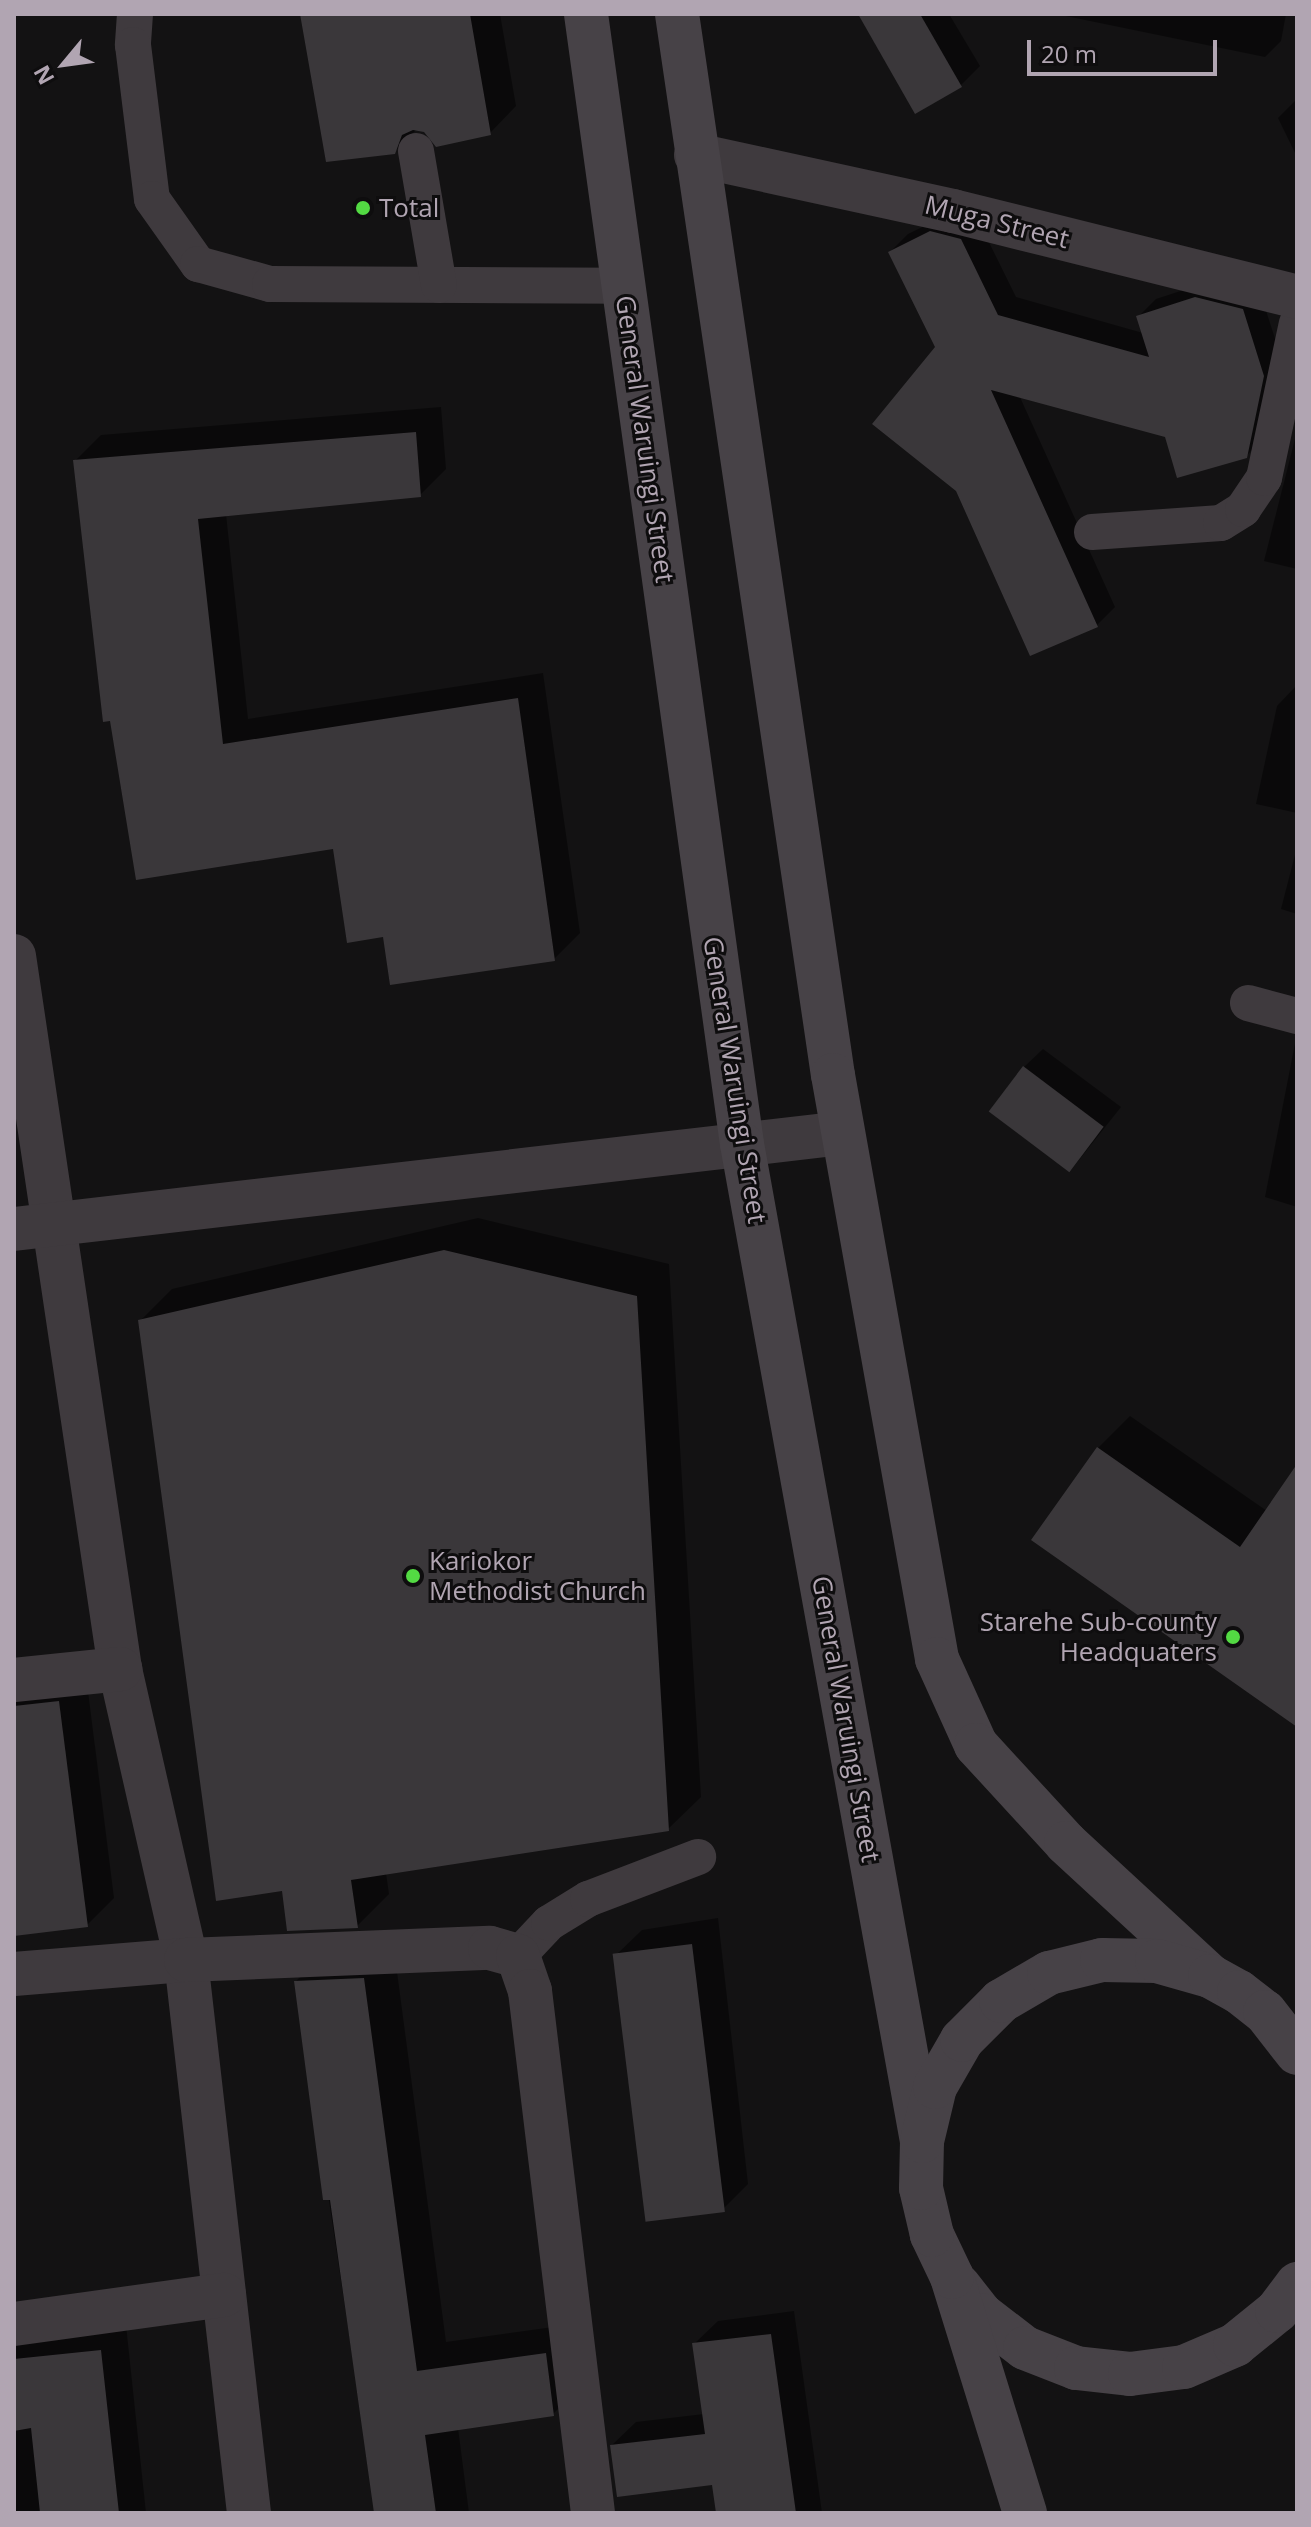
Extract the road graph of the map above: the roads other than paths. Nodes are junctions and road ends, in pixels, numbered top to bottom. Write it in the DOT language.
graph roads {
  1 [pos="135,14"];
  2 [pos="586,14"];
  3 [pos="677,14"];
  4 [pos="416,151"];
  5 [pos="696,155"];
  6 [pos="439,285"];
  7 [pos="624,286"];
  8 [pos="1297,297"];
  9 [pos="1297,323"];
  10 [pos="1092,532"];
  11 [pos="14,956"];
  12 [pos="1248,1003"];
  13 [pos="1297,1016"];
  14 [pos="842,1133"];
  15 [pos="742,1144"];
  16 [pos="34,1226"];
  17 [pos="120,1669"];
  18 [pos="14,1680"];
  19 [pos="698,1857"];
  20 [pos="518,1956"];
  21 [pos="186,1960"];
  22 [pos="14,1974"];
  23 [pos="1210,1976"];
  24 [pos="1281,2019"];
  25 [pos="1297,2053"];
  26 [pos="922,2141"];
  27 [pos="952,2277"];
  28 [pos="1297,2284"];
  29 [pos="224,2295"];
  30 [pos="14,2324"];
  31 [pos="249,2513"];
  32 [pos="593,2513"];
  33 [pos="1025,2513"];
  1 -- 6 [label="lane"];
  2 -- 7 [label="main road, General Waruingi Street"];
  3 -- 5 [label="main road"];
  4 -- 6 [label="lane"];
  5 -- 8 [label="street, Muga Street"];
  5 -- 14 [label="main road"];
  6 -- 7 [label="lane"];
  7 -- 15 [label="main road, General Waruingi Street"];
  9 -- 10 [label="lane"];
  11 -- 16 [label="street"];
  12 -- 13 [label="lane"];
  14 -- 15 [label="street"];
  14 -- 23 [label="main road"];
  15 -- 16 [label="street"];
  15 -- 26 [label="main road, General Waruingi Street"];
  16 -- 17 [label="street"];
  17 -- 18 [label="street"];
  17 -- 21 [label="street"];
  19 -- 20 [label="lane"];
  20 -- 21 [label="street"];
  20 -- 32 [label="street"];
  21 -- 22 [label="street"];
  21 -- 29 [label="street"];
  23 -- 24 [label="main road"];
  23 -- 26 [label="main road"];
  24 -- 25 [label="main road"];
  26 -- 27 [label="main road"];
  27 -- 28 [label="main road"];
  27 -- 33 [label="main road"];
  29 -- 30 [label="street"];
  29 -- 31 [label="street"];
}
